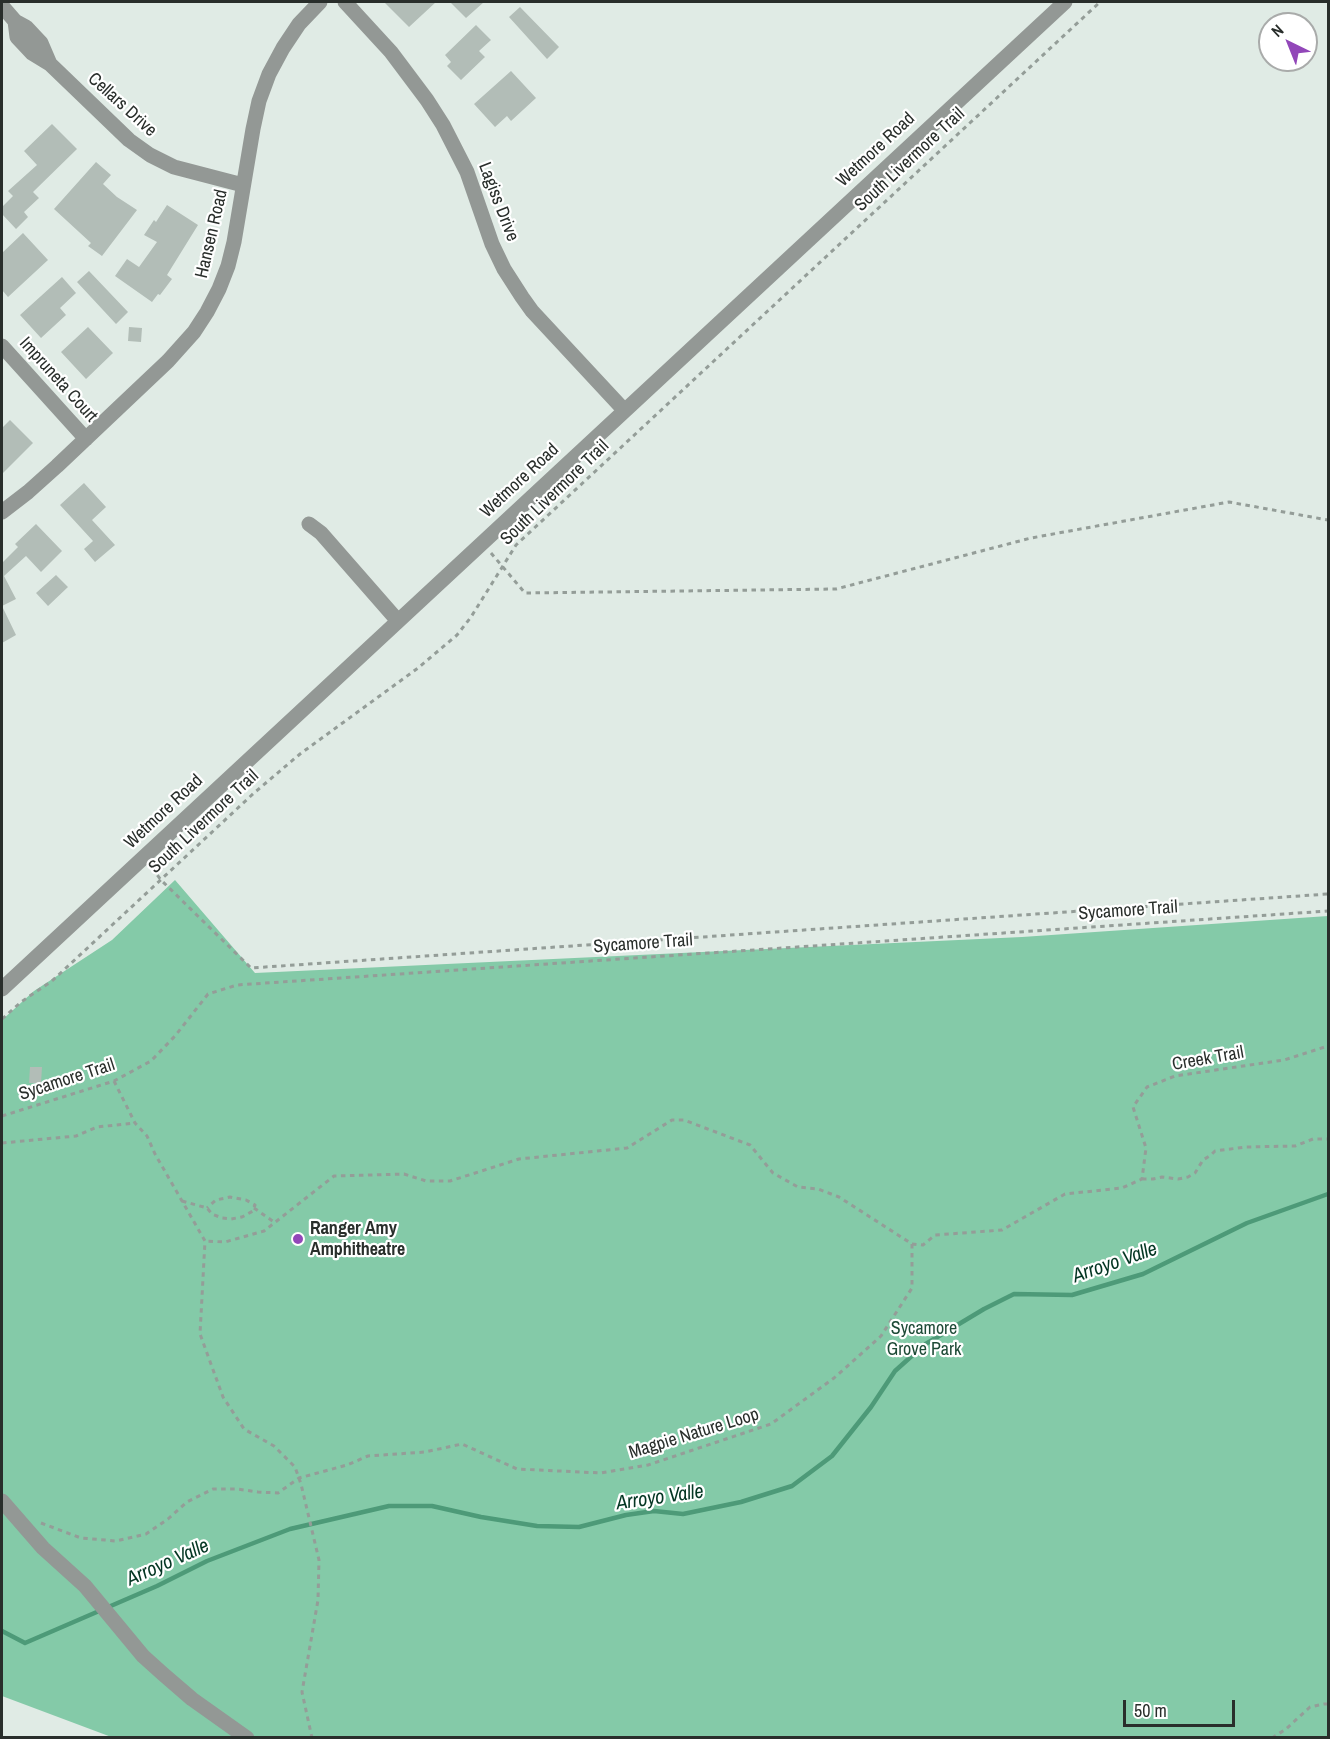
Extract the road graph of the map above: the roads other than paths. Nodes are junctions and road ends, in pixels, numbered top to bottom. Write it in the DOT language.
graph roads {
  1 [pos="320,2"];
  2 [pos="345,2"];
  3 [pos="1065,2"];
  4 [pos="2,6"];
  5 [pos="243,185"];
  6 [pos="2,346"];
  7 [pos="624,410"];
  8 [pos="86,439"];
  9 [pos="2,512"];
  10 [pos="309,524"];
  11 [pos="398,621"];
  12 [pos="2,989"];
  13 [pos="2,1501"];
  14 [pos="247,1737"];
  1 -- 5 [label="street, Hansen Road"];
  2 -- 7 [label="street, Lagiss Drive"];
  3 -- 7 [label="street, Wetmore Road"];
  4 -- 5 [label="street, Cellars Drive"];
  5 -- 8 [label="street, Hansen Road"];
  6 -- 8 [label="street, Impruneta Court"];
  7 -- 11 [label="street, Wetmore Road"];
  8 -- 9 [label="street, Hansen Road"];
  10 -- 11 [label="street"];
  11 -- 12 [label="street, Wetmore Road"];
  13 -- 14 [label="street"];
}
